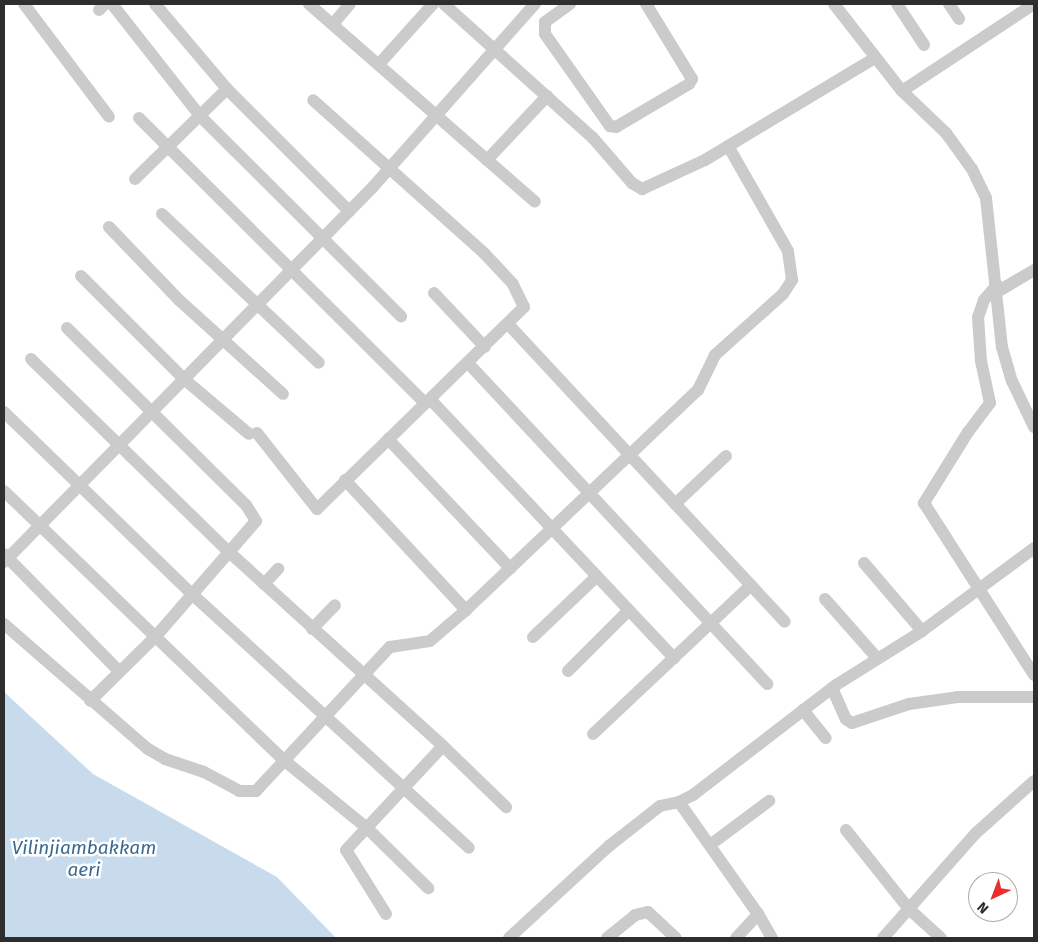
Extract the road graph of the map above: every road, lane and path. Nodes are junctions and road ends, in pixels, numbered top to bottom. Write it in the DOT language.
graph roads {
  1 [pos="24,4"];
  2 [pos="112,4"];
  3 [pos="156,4"];
  4 [pos="309,4"];
  5 [pos="350,4"];
  6 [pos="433,4"];
  7 [pos="444,4"];
  8 [pos="534,4"];
  9 [pos="570,4"];
  10 [pos="646,4"];
  11 [pos="834,4"];
  12 [pos="897,4"];
  13 [pos="949,4"];
  14 [pos="1034,4"];
  15 [pos="549,18"];
  16 [pos="959,20"];
  17 [pos="333,24"];
  18 [pos="924,45"];
  19 [pos="495,49"];
  20 [pos="875,58"];
  21 [pos="379,64"];
  22 [pos="227,88"];
  23 [pos="902,91"];
  24 [pos="547,96"];
  25 [pos="314,100"];
  26 [pos="437,114"];
  27 [pos="200,116"];
  28 [pos="109,117"];
  29 [pos="139,118"];
  30 [pos="167,146"];
  31 [pos="728,146"];
  32 [pos="487,160"];
  33 [pos="390,168"];
  34 [pos="135,179"];
  35 [pos="535,202"];
  36 [pos="349,211"];
  37 [pos="162,214"];
  38 [pos="109,227"];
  39 [pos="322,238"];
  40 [pos="292,269"];
  41 [pos="1034,270"];
  42 [pos="82,276"];
  43 [pos="997,288"];
  44 [pos="434,293"];
  45 [pos="257,305"];
  46 [pos="401,316"];
  47 [pos="509,325"];
  48 [pos="67,328"];
  49 [pos="223,340"];
  50 [pos="485,347"];
  51 [pos="31,359"];
  52 [pos="319,363"];
  53 [pos="468,363"];
  54 [pos="184,379"];
  55 [pos="283,394"];
  56 [pos="428,401"];
  57 [pos="152,411"];
  58 [pos="4,412"];
  59 [pos="1034,427"];
  60 [pos="388,439"];
  61 [pos="120,444"];
  62 [pos="630,455"];
  63 [pos="726,456"];
  64 [pos="345,480"];
  65 [pos="79,485"];
  66 [pos="4,491"];
  67 [pos="589,494"];
  68 [pos="675,504"];
  69 [pos="40,526"];
  70 [pos="552,528"];
  71 [pos="1034,548"];
  72 [pos="230,552"];
  73 [pos="5,558"];
  74 [pos="864,563"];
  75 [pos="510,568"];
  76 [pos="278,569"];
  77 [pos="597,576"];
  78 [pos="264,584"];
  79 [pos="751,585"];
  80 [pos="980,588"];
  81 [pos="192,595"];
  82 [pos="825,599"];
  83 [pos="335,605"];
  84 [pos="466,610"];
  85 [pos="629,610"];
  86 [pos="785,622"];
  87 [pos="4,624"];
  88 [pos="710,624"];
  89 [pos="312,629"];
  90 [pos="922,631"];
  91 [pos="533,636"];
  92 [pos="155,637"];
  93 [pos="674,658"];
  94 [pos="877,658"];
  95 [pos="120,672"];
  96 [pos="568,672"];
  97 [pos="363,675"];
  98 [pos="1034,675"];
  99 [pos="766,684"];
  100 [pos="832,688"];
  101 [pos="1034,697"];
  102 [pos="90,701"];
  103 [pos="803,710"];
  104 [pos="325,717"];
  105 [pos="594,734"];
  106 [pos="826,738"];
  107 [pos="443,746"];
  108 [pos="285,762"];
  109 [pos="1034,781"];
  110 [pos="406,788"];
  111 [pos="769,801"];
  112 [pos="679,802"];
  113 [pos="506,807"];
  114 [pos="367,828"];
  115 [pos="846,830"];
  116 [pos="710,845"];
  117 [pos="469,848"];
  118 [pos="428,888"];
  119 [pos="909,909"];
  120 [pos="386,914"];
  121 [pos="758,914"];
  122 [pos="510,938"];
  123 [pos="607,938"];
  124 [pos="676,938"];
  125 [pos="736,938"];
  126 [pos="772,938"];
  127 [pos="883,938"];
  128 [pos="941,938"];
  1 -- 28 [label="street"];
  2 -- 27 [label="street"];
  3 -- 22 [label="street"];
  4 -- 17 [label="street"];
  5 -- 17 [label="street"];
  6 -- 21 [label="street"];
  7 -- 19 [label="street"];
  8 -- 15 [label="street"];
  8 -- 19 [label="street"];
  9 -- 15 [label="street"];
  10 -- 15 [label="street"];
  11 -- 20 [label="street"];
  12 -- 18 [label="street"];
  13 -- 16 [label="street"];
  14 -- 23 [label="street"];
  17 -- 21 [label="street"];
  19 -- 24 [label="street"];
  19 -- 26 [label="street"];
  20 -- 23 [label="street"];
  20 -- 31 [label="street"];
  21 -- 26 [label="street"];
  22 -- 27 [label="street"];
  22 -- 36 [label="street"];
  23 -- 43 [label="street"];
  24 -- 31 [label="street"];
  24 -- 32 [label="street"];
  25 -- 33 [label="street"];
  26 -- 32 [label="street"];
  26 -- 33 [label="street"];
  27 -- 30 [label="street"];
  27 -- 39 [label="street"];
  29 -- 30 [label="street"];
  30 -- 34 [label="street"];
  30 -- 40 [label="street"];
  31 -- 62 [label="street"];
  32 -- 35 [label="street"];
  33 -- 36 [label="street"];
  33 -- 47 [label="street"];
  36 -- 39 [label="street"];
  37 -- 45 [label="street"];
  38 -- 49 [label="street"];
  39 -- 40 [label="street"];
  39 -- 46 [label="street"];
  40 -- 45 [label="street"];
  40 -- 56 [label="street"];
  41 -- 43 [label="street"];
  42 -- 54 [label="street"];
  43 -- 59 [label="street"];
  43 -- 80 [label="street"];
  44 -- 50 [label="street"];
  45 -- 49 [label="street"];
  45 -- 52 [label="street"];
  47 -- 50 [label="street"];
  47 -- 62 [label="street"];
  48 -- 57 [label="street"];
  49 -- 54 [label="street"];
  49 -- 55 [label="street"];
  50 -- 53 [label="street"];
  51 -- 61 [label="street"];
  53 -- 56 [label="street"];
  53 -- 67 [label="street"];
  54 -- 57 [label="street"];
  54 -- 64 [label="street"];
  56 -- 60 [label="street"];
  56 -- 70 [label="street"];
  57 -- 61 [label="street"];
  57 -- 72 [label="street"];
  58 -- 65 [label="street"];
  60 -- 64 [label="street"];
  60 -- 75 [label="street"];
  61 -- 65 [label="street"];
  61 -- 72 [label="street"];
  62 -- 67 [label="street"];
  62 -- 68 [label="street"];
  63 -- 68 [label="street"];
  64 -- 84 [label="street"];
  65 -- 69 [label="street"];
  65 -- 81 [label="street"];
  66 -- 69 [label="street"];
  67 -- 70 [label="street"];
  67 -- 88 [label="street"];
  68 -- 79 [label="street"];
  69 -- 73 [label="street"];
  69 -- 92 [label="street"];
  70 -- 75 [label="street"];
  70 -- 77 [label="street"];
  71 -- 80 [label="street"];
  72 -- 78 [label="street"];
  72 -- 81 [label="street"];
  73 -- 95 [label="street"];
  74 -- 90 [label="street"];
  75 -- 84 [label="street"];
  76 -- 78 [label="street"];
  77 -- 85 [label="street"];
  77 -- 91 [label="street"];
  78 -- 89 [label="street"];
  79 -- 86 [label="street"];
  79 -- 88 [label="street"];
  80 -- 90 [label="street"];
  80 -- 98 [label="street"];
  81 -- 92 [label="street"];
  81 -- 104 [label="street"];
  82 -- 94 [label="street"];
  83 -- 89 [label="street"];
  84 -- 97 [label="street"];
  85 -- 93 [label="street"];
  85 -- 96 [label="street"];
  87 -- 102 [label="street"];
  88 -- 93 [label="street"];
  88 -- 99 [label="street"];
  89 -- 97 [label="street"];
  90 -- 94 [label="street"];
  92 -- 95 [label="street"];
  92 -- 108 [label="street"];
  93 -- 105 [label="street"];
  94 -- 100 [label="street"];
  95 -- 102 [label="street"];
  97 -- 104 [label="street"];
  97 -- 107 [label="street"];
  100 -- 101 [label="street"];
  100 -- 103 [label="street"];
  102 -- 108 [label="street"];
  103 -- 106 [label="street"];
  103 -- 112 [label="street"];
  104 -- 108 [label="street"];
  104 -- 110 [label="street"];
  107 -- 110 [label="street"];
  107 -- 113 [label="street"];
  108 -- 114 [label="street"];
  109 -- 119 [label="street"];
  110 -- 114 [label="street"];
  110 -- 117 [label="street"];
  111 -- 116 [label="street"];
  112 -- 116 [label="street"];
  112 -- 122 [label="street"];
  114 -- 118 [label="street"];
  114 -- 120 [label="street"];
  115 -- 119 [label="street"];
  116 -- 121 [label="street"];
  119 -- 127 [label="street"];
  119 -- 128 [label="street"];
  121 -- 125 [label="street"];
  121 -- 126 [label="street"];
  123 -- 124 [label="street"];
}
